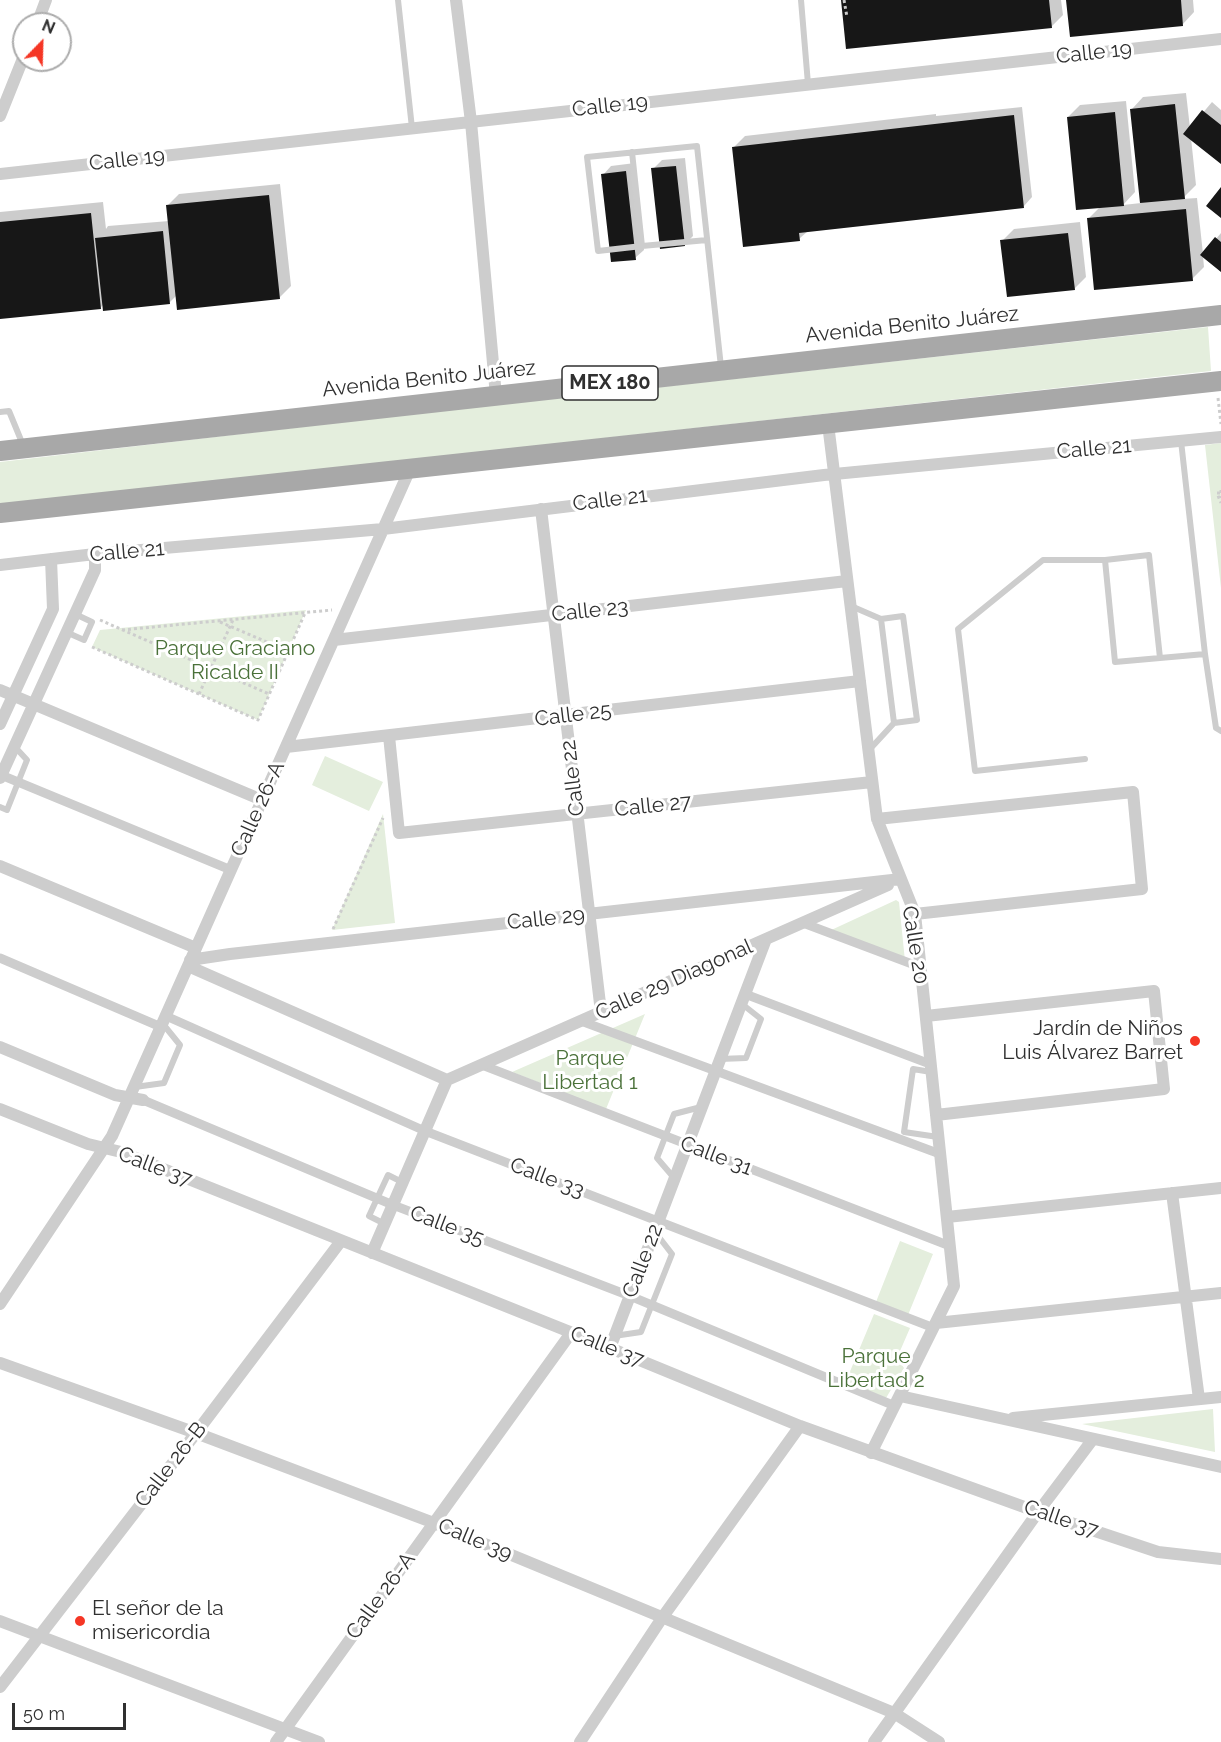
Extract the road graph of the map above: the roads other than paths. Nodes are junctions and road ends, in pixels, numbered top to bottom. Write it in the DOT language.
graph roads {
  1 [pos="398,0"];
  2 [pos="456,0"];
  3 [pos="801,0"];
  4 [pos="1221,39"];
  5 [pos="18,72"];
  6 [pos="808,84"];
  7 [pos="0,116"];
  8 [pos="471,122"];
  9 [pos="412,128"];
  10 [pos="632,152"];
  11 [pos="0,174"];
  12 [pos="707,240"];
  13 [pos="642,246"];
  14 [pos="1221,315"];
  15 [pos="722,371"];
  16 [pos="1219,389"];
  17 [pos="496,396"];
  18 [pos="0,412"];
  19 [pos="828,424"];
  20 [pos="1221,436"];
  21 [pos="1181,441"];
  22 [pos="24,448"];
  23 [pos="0,451"];
  24 [pos="410,469"];
  25 [pos="834,474"];
  26 [pos="541,509"];
  27 [pos="0,513"];
  28 [pos="383,529"];
  29 [pos="95,554"];
  30 [pos="51,559"];
  31 [pos="1105,560"];
  32 [pos="0,565"];
  33 [pos="847,581"];
  34 [pos="850,606"];
  35 [pos="75,614"];
  36 [pos="553,615"];
  37 [pos="881,619"];
  38 [pos="66,632"];
  39 [pos="333,640"];
  40 [pos="1205,654"];
  41 [pos="1160,658"];
  42 [pos="860,681"];
  43 [pos="0,690"];
  44 [pos="13,695"];
  45 [pos="34,704"];
  46 [pos="565,716"];
  47 [pos="894,723"];
  48 [pos="0,724"];
  49 [pos="1221,731"];
  50 [pos="389,736"];
  51 [pos="14,746"];
  52 [pos="286,747"];
  53 [pos="868,751"];
  54 [pos="1085,759"];
  55 [pos="1,777"];
  56 [pos="18,782"];
  57 [pos="872,782"];
  58 [pos="262,800"];
  59 [pos="0,807"];
  60 [pos="577,814"];
  61 [pos="877,819"];
  62 [pos="1,868"];
  63 [pos="231,870"];
  64 [pos="901,879"];
  65 [pos="589,914"];
  66 [pos="915,914"];
  67 [pos="803,923"];
  68 [pos="766,939"];
  69 [pos="0,958"];
  70 [pos="191,958"];
  71 [pos="920,967"];
  72 [pos="743,999"];
  73 [pos="601,1012"];
  74 [pos="926,1016"];
  75 [pos="581,1021"];
  76 [pos="163,1022"];
  77 [pos="0,1047"];
  78 [pos="482,1065"];
  79 [pos="718,1065"];
  80 [pos="931,1068"];
  81 [pos="447,1080"];
  82 [pos="131,1092"];
  83 [pos="143,1100"];
  84 [pos="702,1107"];
  85 [pos="0,1109"];
  86 [pos="936,1115"];
  87 [pos="425,1131"];
  88 [pos="665,1136"];
  89 [pos="938,1137"];
  90 [pos="688,1145"];
  91 [pos="104,1148"];
  92 [pos="940,1154"];
  93 [pos="675,1179"];
  94 [pos="403,1182"];
  95 [pos="1221,1188"];
  96 [pos="1172,1193"];
  97 [pos="377,1199"];
  98 [pos="393,1205"];
  99 [pos="947,1217"];
  100 [pos="385,1224"];
  101 [pos="656,1226"];
  102 [pos="341,1241"];
  103 [pos="950,1246"];
  104 [pos="372,1253"];
  105 [pos="1221,1293"];
  106 [pos="630,1296"];
  107 [pos="1185,1297"];
  108 [pos="0,1304"];
  109 [pos="652,1305"];
  110 [pos="935,1326"];
  111 [pos="571,1333"];
  112 [pos="612,1342"];
  113 [pos="0,1363"];
  114 [pos="1221,1397"];
  115 [pos="1199,1399"];
  116 [pos="897,1401"];
  117 [pos="1002,1419"];
  118 [pos="800,1426"];
  119 [pos="196,1433"];
  120 [pos="1093,1439"];
  121 [pos="872,1453"];
  122 [pos="1221,1467"];
  123 [pos="1038,1512"];
  124 [pos="434,1523"];
  125 [pos="1221,1559"];
  126 [pos="662,1618"];
  127 [pos="0,1621"];
  128 [pos="38,1636"];
  129 [pos="0,1687"];
  130 [pos="894,1713"];
  131 [pos="285,1728"];
  132 [pos="276,1742"];
  133 [pos="319,1742"];
  134 [pos="580,1742"];
  135 [pos="874,1742"];
  136 [pos="939,1742"];
  1 -- 9 [label="lane"];
  2 -- 8 [label="street"];
  3 -- 6 [label="lane"];
  4 -- 6 [label="street, Calle 19"];
  5 -- 7 [label="street"];
  6 -- 8 [label="street, Calle 19"];
  8 -- 9 [label="street, Calle 19"];
  8 -- 17 [label="street"];
  9 -- 11 [label="street, Calle 19"];
  10 -- 12 [label="lane"];
  10 -- 13 [label="lane"];
  10 -- 13 [label="lane"];
  12 -- 13 [label="lane"];
  12 -- 15 [label="lane"];
  14 -- 15 [label="main road, Avenida Benito Juárez / MEX 180"];
  15 -- 17 [label="main road, Avenida Benito Juárez / MEX 180"];
  16 -- 19 [label="main road"];
  17 -- 22 [label="main road, Avenida Benito Juárez / MEX 180"];
  18 -- 22 [label="lane"];
  19 -- 24 [label="main road"];
  19 -- 25 [label="street, Calle 20"];
  20 -- 21 [label="street, Calle 21"];
  21 -- 25 [label="street, Calle 21"];
  21 -- 40 [label="lane"];
  22 -- 23 [label="main road, Avenida Benito Juárez / MEX 180"];
  24 -- 27 [label="main road"];
  24 -- 28 [label="street, Calle 26-A"];
  25 -- 26 [label="street, Calle 21"];
  25 -- 33 [label="street, Calle 20"];
  26 -- 28 [label="street, Calle 21"];
  26 -- 36 [label="street, Calle 22"];
  28 -- 29 [label="street, Calle 21"];
  28 -- 39 [label="street, Calle 26-A"];
  29 -- 30 [label="street, Calle 21"];
  29 -- 35 [label="street"];
  30 -- 32 [label="street, Calle 21"];
  30 -- 44 [label="street"];
  31 -- 41 [label="lane"];
  31 -- 41 [label="lane"];
  31 -- 54 [label="lane"];
  33 -- 34 [label="street, Calle 20"];
  33 -- 36 [label="street, Calle 23"];
  34 -- 37 [label="lane"];
  34 -- 42 [label="street, Calle 20"];
  35 -- 38 [label="street"];
  35 -- 38 [label="lane"];
  36 -- 39 [label="street, Calle 23"];
  36 -- 46 [label="street, Calle 22"];
  37 -- 47 [label="lane"];
  37 -- 47 [label="lane"];
  38 -- 45 [label="street"];
  39 -- 52 [label="street, Calle 26-A"];
  40 -- 41 [label="lane"];
  40 -- 49 [label="lane"];
  42 -- 46 [label="street, Calle 25"];
  42 -- 53 [label="street, Calle 20"];
  43 -- 44 [label="street"];
  44 -- 45 [label="street"];
  44 -- 48 [label="street"];
  45 -- 51 [label="street"];
  45 -- 58 [label="street"];
  46 -- 50 [label="street, Calle 25"];
  46 -- 60 [label="street, Calle 22"];
  47 -- 53 [label="lane"];
  50 -- 52 [label="street, Calle 25"];
  50 -- 60 [label="street, Calle 27"];
  51 -- 55 [label="street"];
  51 -- 56 [label="lane"];
  52 -- 58 [label="street, Calle 26-A"];
  53 -- 57 [label="street, Calle 20"];
  55 -- 56 [label="street"];
  56 -- 59 [label="lane"];
  56 -- 63 [label="street"];
  57 -- 60 [label="street, Calle 27"];
  57 -- 61 [label="street, Calle 20"];
  58 -- 63 [label="street, Calle 26-A"];
  60 -- 65 [label="street, Calle 22"];
  61 -- 64 [label="street, Calle 20"];
  61 -- 66 [label="street"];
  62 -- 70 [label="street"];
  63 -- 70 [label="street, Calle 26-A"];
  64 -- 65 [label="street, Calle 29"];
  64 -- 66 [label="street, Calle 20"];
  64 -- 67 [label="street, Calle 29 Diagonal"];
  65 -- 70 [label="street, Calle 29"];
  65 -- 73 [label="street, Calle 22"];
  66 -- 71 [label="street, Calle 20"];
  67 -- 68 [label="street, Calle 29 Diagonal"];
  67 -- 71 [label="street"];
  68 -- 72 [label="street, Calle 22"];
  68 -- 73 [label="street, Calle 29 Diagonal"];
  69 -- 76 [label="street, Calle 33"];
  70 -- 76 [label="street, Calle 26-A"];
  70 -- 81 [label="street"];
  71 -- 74 [label="street, Calle 20"];
  72 -- 79 [label="street, Calle 22"];
  72 -- 79 [label="lane"];
  72 -- 80 [label="street"];
  73 -- 75 [label="street, Calle 29 Diagonal"];
  74 -- 80 [label="street, Calle 20"];
  74 -- 86 [label="street"];
  75 -- 78 [label="street, Calle 29 Diagonal"];
  75 -- 79 [label="street"];
  76 -- 82 [label="street, Calle 26-A"];
  76 -- 82 [label="lane"];
  76 -- 87 [label="street, Calle 33"];
  77 -- 82 [label="street, Calle 35"];
  78 -- 81 [label="street, Calle 29 Diagonal"];
  78 -- 88 [label="street, Calle 31"];
  79 -- 84 [label="street, Calle 22"];
  79 -- 92 [label="street"];
  80 -- 86 [label="street, Calle 20"];
  80 -- 89 [label="lane"];
  81 -- 87 [label="street"];
  82 -- 83 [label="street, Calle 35"];
  82 -- 91 [label="street, Calle 26-A"];
  83 -- 97 [label="street, Calle 35"];
  84 -- 88 [label="lane"];
  84 -- 90 [label="street, Calle 22"];
  85 -- 91 [label="street, Calle 37"];
  86 -- 89 [label="street, Calle 20"];
  87 -- 94 [label="street"];
  87 -- 101 [label="street, Calle 33"];
  88 -- 90 [label="street, Calle 31"];
  88 -- 93 [label="lane"];
  89 -- 92 [label="street, Calle 20"];
  90 -- 93 [label="street, Calle 22"];
  90 -- 103 [label="street, Calle 31"];
  91 -- 102 [label="street, Calle 37"];
  91 -- 108 [label="street, Calle 26-A"];
  92 -- 99 [label="street, Calle 20"];
  93 -- 101 [label="street, Calle 22"];
  94 -- 97 [label="lane"];
  94 -- 98 [label="street"];
  95 -- 96 [label="street"];
  96 -- 99 [label="street"];
  96 -- 107 [label="street"];
  97 -- 98 [label="street, Calle 35"];
  97 -- 100 [label="lane"];
  98 -- 100 [label="street"];
  98 -- 106 [label="street, Calle 35"];
  99 -- 103 [label="street, Calle 20"];
  100 -- 104 [label="street"];
  101 -- 106 [label="street, Calle 22"];
  101 -- 109 [label="lane"];
  101 -- 110 [label="street, Calle 33"];
  102 -- 104 [label="street, Calle 37"];
  102 -- 119 [label="street, Calle 26-B"];
  103 -- 110 [label="street, Calle 20"];
  104 -- 111 [label="street, Calle 37"];
  105 -- 107 [label="street"];
  106 -- 109 [label="street, Calle 35"];
  106 -- 112 [label="street, Calle 22"];
  107 -- 110 [label="street"];
  107 -- 115 [label="street"];
  109 -- 112 [label="lane"];
  109 -- 116 [label="street, Calle 35"];
  110 -- 116 [label="street, Calle 20"];
  111 -- 112 [label="street, Calle 37"];
  111 -- 124 [label="street, Calle 26-A"];
  112 -- 118 [label="street, Calle 37"];
  113 -- 119 [label="street, Calle 39"];
  114 -- 115 [label="street"];
  115 -- 117 [label="street"];
  116 -- 117 [label="street"];
  116 -- 121 [label="street, Calle 20"];
  117 -- 120 [label="street"];
  118 -- 121 [label="street, Calle 37"];
  118 -- 126 [label="street"];
  119 -- 124 [label="street, Calle 39"];
  119 -- 128 [label="street, Calle 26-B"];
  120 -- 122 [label="street"];
  120 -- 123 [label="street"];
  121 -- 123 [label="street, Calle 37"];
  123 -- 125 [label="street, Calle 37"];
  123 -- 130 [label="street"];
  124 -- 126 [label="street, Calle 39"];
  124 -- 131 [label="street, Calle 26-A"];
  126 -- 130 [label="street, Calle 39"];
  126 -- 134 [label="street"];
  127 -- 128 [label="street"];
  128 -- 129 [label="street, Calle 26-B"];
  128 -- 131 [label="street"];
  130 -- 135 [label="street"];
  130 -- 136 [label="street, Calle 39"];
  131 -- 132 [label="street, Calle 26-A"];
  131 -- 133 [label="street"];
}
